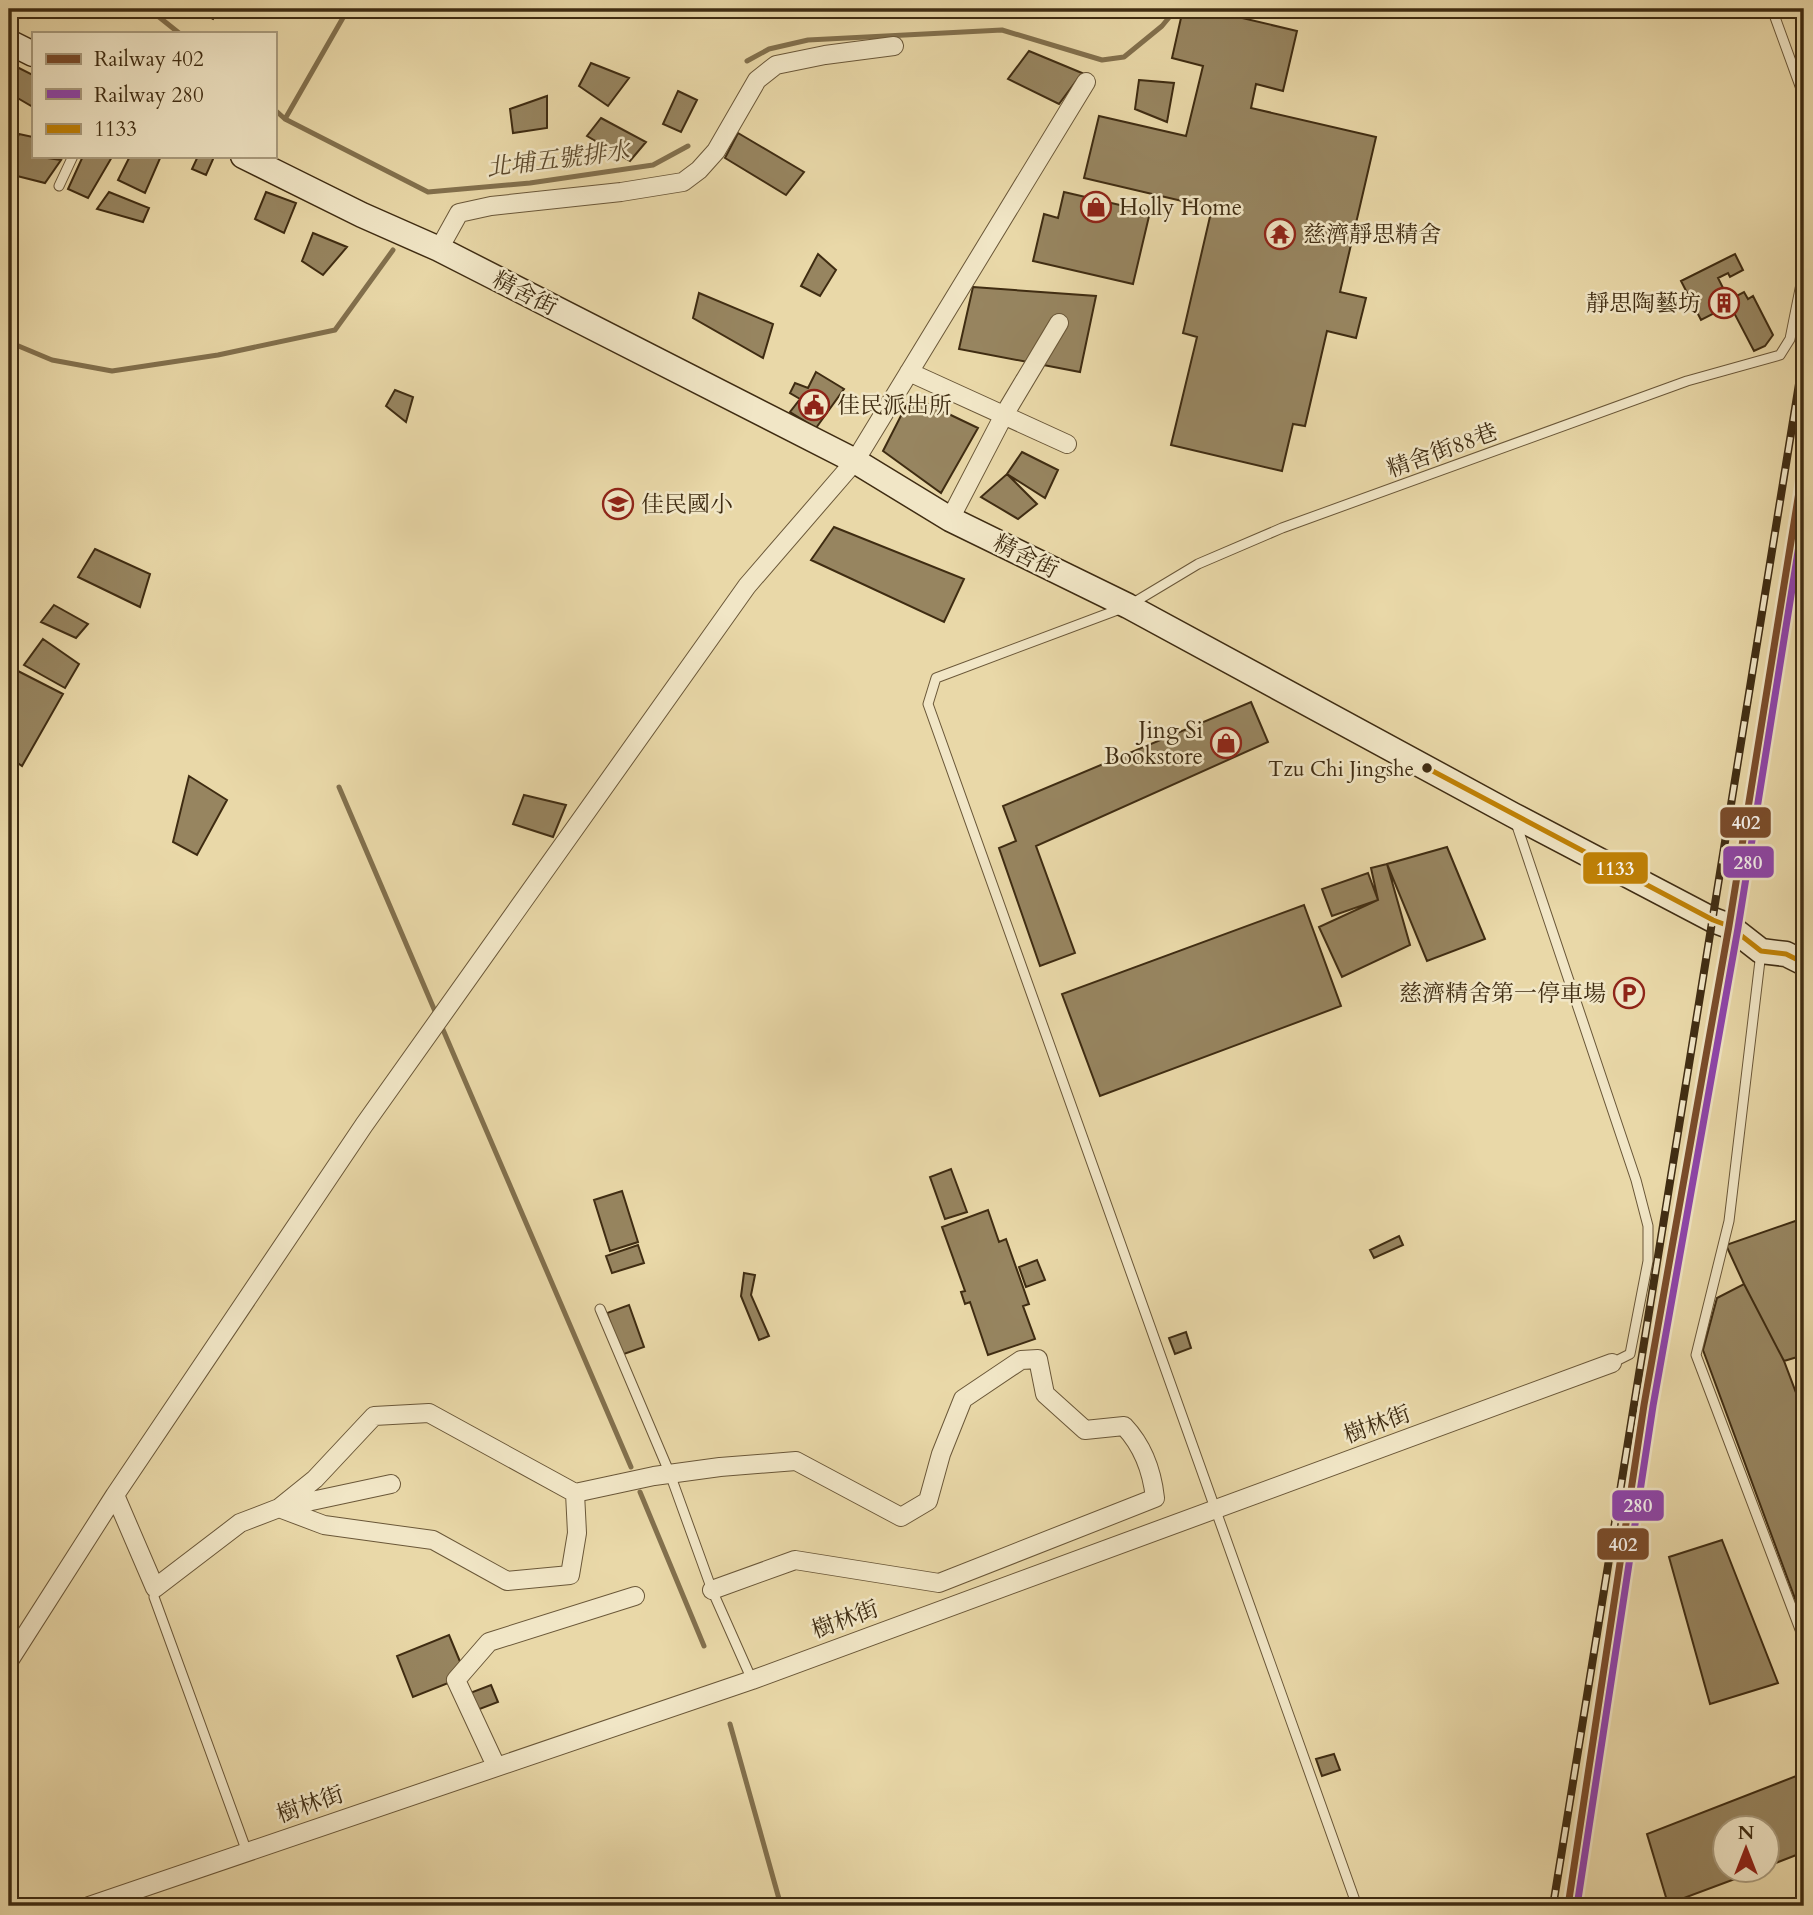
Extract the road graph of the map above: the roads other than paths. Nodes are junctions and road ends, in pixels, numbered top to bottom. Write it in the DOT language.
graph roads {
  1 [pos="1772,9"];
  2 [pos="9,42"];
  3 [pos="894,46"];
  4 [pos="32,54"];
  5 [pos="1086,82"];
  6 [pos="1804,97"];
  7 [pos="72,158"];
  8 [pos="247,158"];
  9 [pos="59,186"];
  10 [pos="439,249"];
  11 [pos="1804,269"];
  12 [pos="1059,323"];
  13 [pos="909,372"];
  14 [pos="1004,415"];
  15 [pos="1067,444"];
  16 [pos="855,461"];
  17 [pos="950,519"];
  18 [pos="1128,606"];
  19 [pos="1513,815"];
  20 [pos="1761,950"];
  21 [pos="1804,963"];
  22 [pos="600,1309"];
  23 [pos="1612,1363"];
  24 [pos="670,1474"];
  25 [pos="391,1484"];
  26 [pos="575,1493"];
  27 [pos="115,1495"];
  28 [pos="279,1508"];
  29 [pos="1214,1510"];
  30 [pos="155,1588"];
  31 [pos="712,1590"];
  32 [pos="635,1596"];
  33 [pos="1804,1640"];
  34 [pos="9,1661"];
  35 [pos="752,1680"];
  36 [pos="496,1766"];
  37 [pos="247,1852"];
  38 [pos="89,1906"];
  39 [pos="1357,1906"];
  1 -- 6 [label="lane"];
  2 -- 4 [label="street"];
  3 -- 10 [label="street"];
  5 -- 13 [label="street"];
  7 -- 9 [label="lane"];
  8 -- 10 [label="street, 精舍街"];
  10 -- 16 [label="street, 精舍街"];
  11 -- 18 [label="lane, 精舍街88巷"];
  12 -- 14 [label="street"];
  13 -- 14 [label="street"];
  13 -- 16 [label="street"];
  14 -- 15 [label="street"];
  14 -- 17 [label="street"];
  16 -- 17 [label="street, 精舍街"];
  16 -- 27 [label="street"];
  17 -- 18 [label="street, 精舍街"];
  18 -- 19 [label="street, 精舍街"];
  18 -- 29 [label="lane, 精舍街88巷"];
  19 -- 20 [label="street, 精舍街"];
  19 -- 23 [label="lane"];
  20 -- 21 [label="street, 精舍街"];
  20 -- 33 [label="lane"];
  22 -- 24 [label="lane"];
  23 -- 29 [label="street, 樹林街"];
  24 -- 26 [label="street"];
  24 -- 31 [label="lane"];
  24 -- 31 [label="street"];
  25 -- 28 [label="street"];
  26 -- 28 [label="street"];
  26 -- 28 [label="street"];
  27 -- 30 [label="street"];
  27 -- 34 [label="street"];
  28 -- 30 [label="street"];
  29 -- 35 [label="street, 樹林街"];
  29 -- 39 [label="lane"];
  30 -- 37 [label="lane"];
  31 -- 35 [label="lane"];
  32 -- 36 [label="street"];
  35 -- 36 [label="street, 樹林街"];
  36 -- 37 [label="street, 樹林街"];
  37 -- 38 [label="street, 樹林街"];
}
